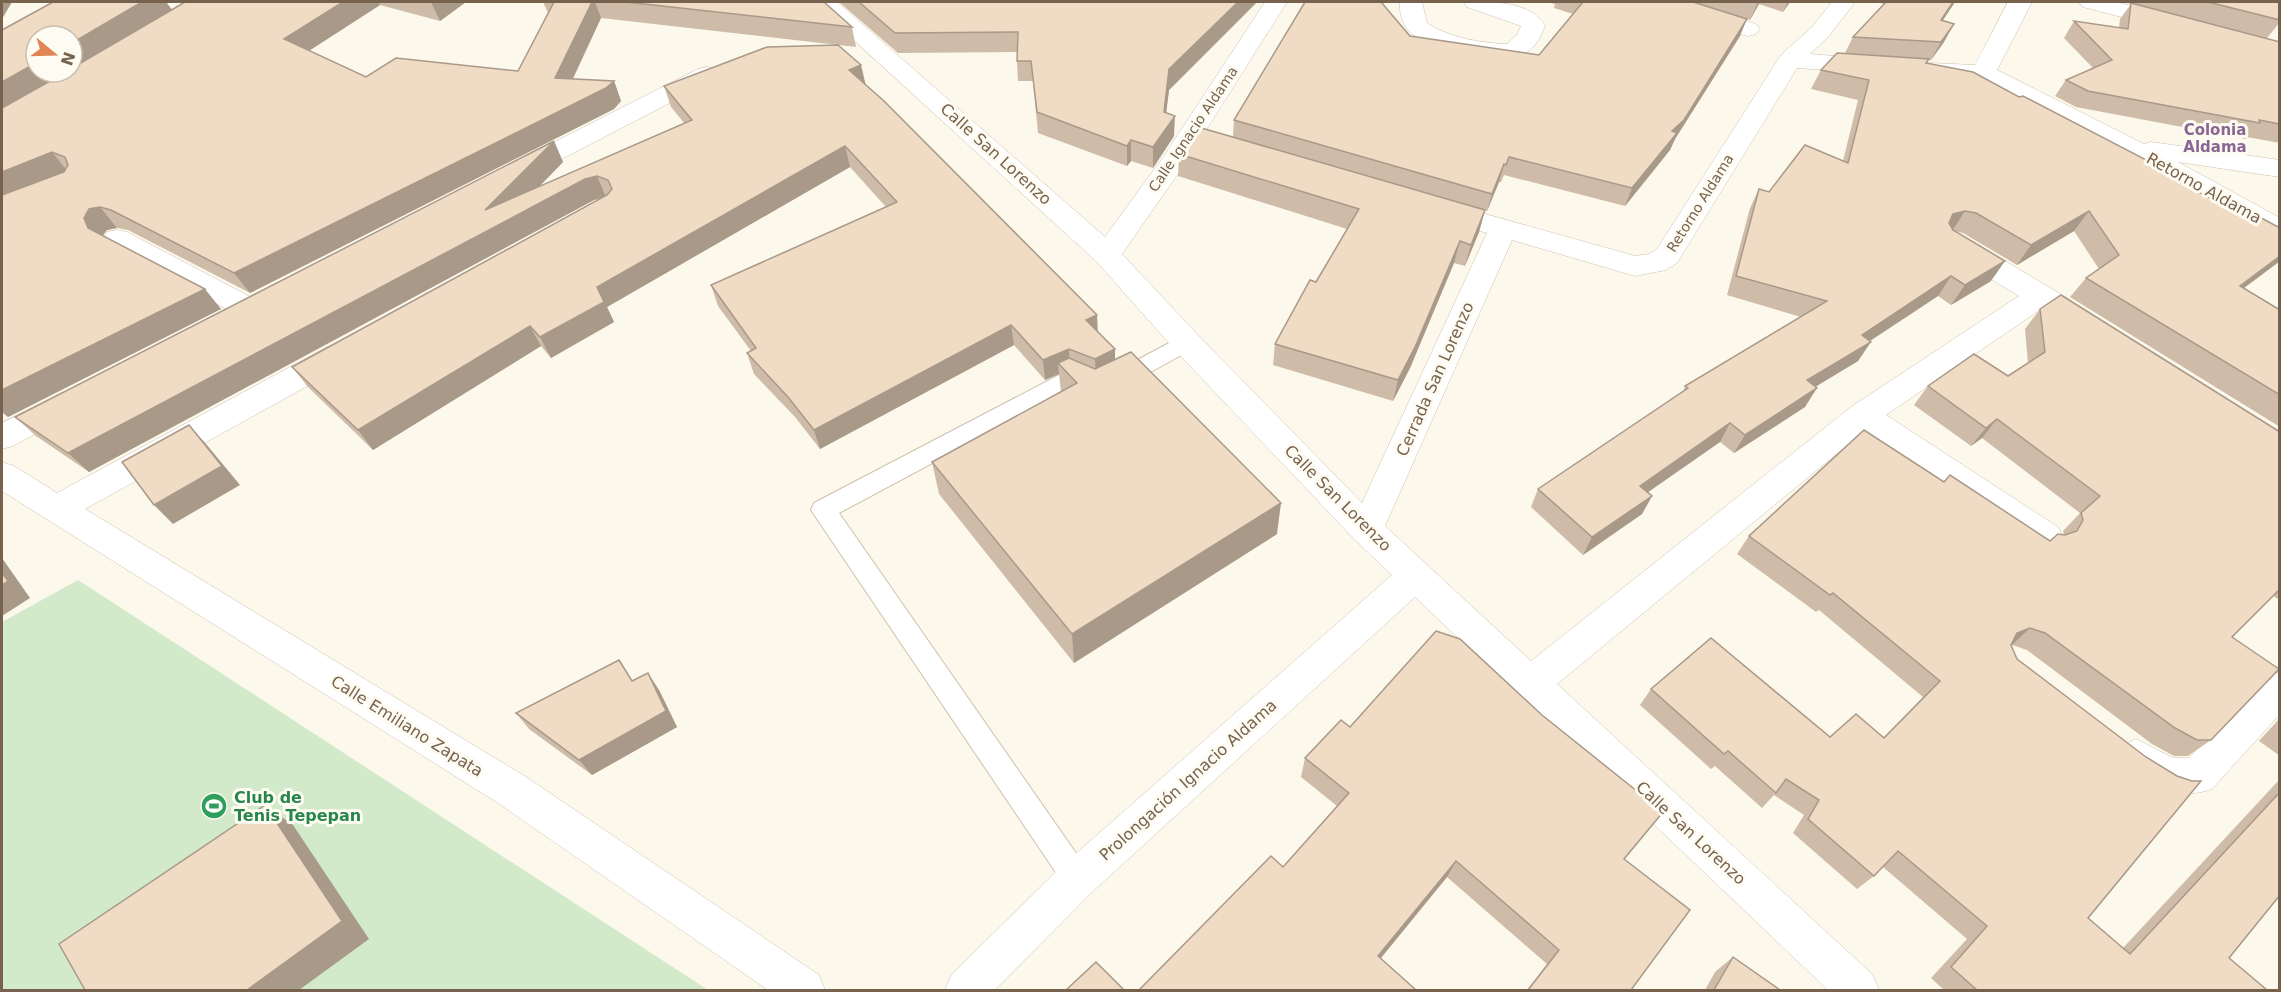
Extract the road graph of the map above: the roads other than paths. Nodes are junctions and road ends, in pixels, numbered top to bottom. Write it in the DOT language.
graph roads {
  1 [pos="824,2"];
  2 [pos="1276,2"];
  3 [pos="1411,2"];
  4 [pos="1475,2"];
  5 [pos="1665,2"];
  6 [pos="1844,2"];
  7 [pos="2020,2"];
  8 [pos="2091,2"];
  9 [pos="2191,28"];
  10 [pos="1748,29"];
  11 [pos="887,56"];
  12 [pos="852,57"];
  13 [pos="1790,60"];
  14 [pos="726,65"];
  15 [pos="1983,73"];
  16 [pos="2128,146"];
  17 [pos="2280,169"];
  18 [pos="492,184"];
  19 [pos="1413,202"];
  20 [pos="1503,229"];
  21 [pos="2280,230"];
  22 [pos="117,239"];
  23 [pos="1952,242"];
  24 [pos="1107,255"];
  25 [pos="2041,295"];
  26 [pos="2081,320"];
  27 [pos="217,324"];
  28 [pos="367,339"];
  29 [pos="1186,342"];
  30 [pos="84,394"];
  31 [pos="1862,415"];
  32 [pos="2,437"];
  33 [pos="2,475"];
  34 [pos="56,509"];
  35 [pos="1367,530"];
  36 [pos="2046,537"];
  37 [pos="1416,575"];
  38 [pos="1532,682"];
  39 [pos="2280,688"];
  40 [pos="2111,738"];
  41 [pos="1077,879"];
  42 [pos="804,990"];
  43 [pos="966,990"];
  44 [pos="1858,990"];
  1 -- 11 [label="street, Calle San Lorenzo"];
  2 -- 24 [label="street, Calle Ignacio Aldama"];
  3 -- 4 [label="street"];
  5 -- 10 [label="street"];
  6 -- 13 [label="street"];
  7 -- 15 [label="street"];
  8 -- 9 [label="street"];
  11 -- 12 [label="street"];
  11 -- 24 [label="street, Calle San Lorenzo"];
  13 -- 15 [label="street, Retorno Aldama"];
  13 -- 20 [label="street, Retorno Aldama"];
  14 -- 18 [label="street"];
  15 -- 16 [label="street, Retorno Aldama"];
  16 -- 17 [label="street, Retorno Aldama"];
  16 -- 21 [label="street, Retorno Aldama"];
  19 -- 20 [label="street, Retorno Aldama"];
  20 -- 35 [label="street, Cerrada San Lorenzo"];
  22 -- 27 [label="street"];
  23 -- 25 [label="street"];
  24 -- 29 [label="street, Calle San Lorenzo"];
  25 -- 26 [label="street"];
  25 -- 31 [label="street"];
  28 -- 34 [label="street"];
  29 -- 35 [label="street, Calle San Lorenzo"];
  29 -- 41 [label="lane"];
  30 -- 32 [label="street"];
  31 -- 36 [label="street"];
  31 -- 38 [label="street"];
  33 -- 34 [label="street, Calle Emiliano Zapata"];
  34 -- 42 [label="street, Calle Emiliano Zapata"];
  35 -- 37 [label="street, Calle San Lorenzo"];
  37 -- 38 [label="street, Calle San Lorenzo"];
  37 -- 41 [label="street, Prolongación Ignacio Aldama"];
  38 -- 44 [label="street, Calle San Lorenzo"];
  39 -- 40 [label="street"];
  41 -- 43 [label="street, Prolongación Ignacio Aldama"];
}
